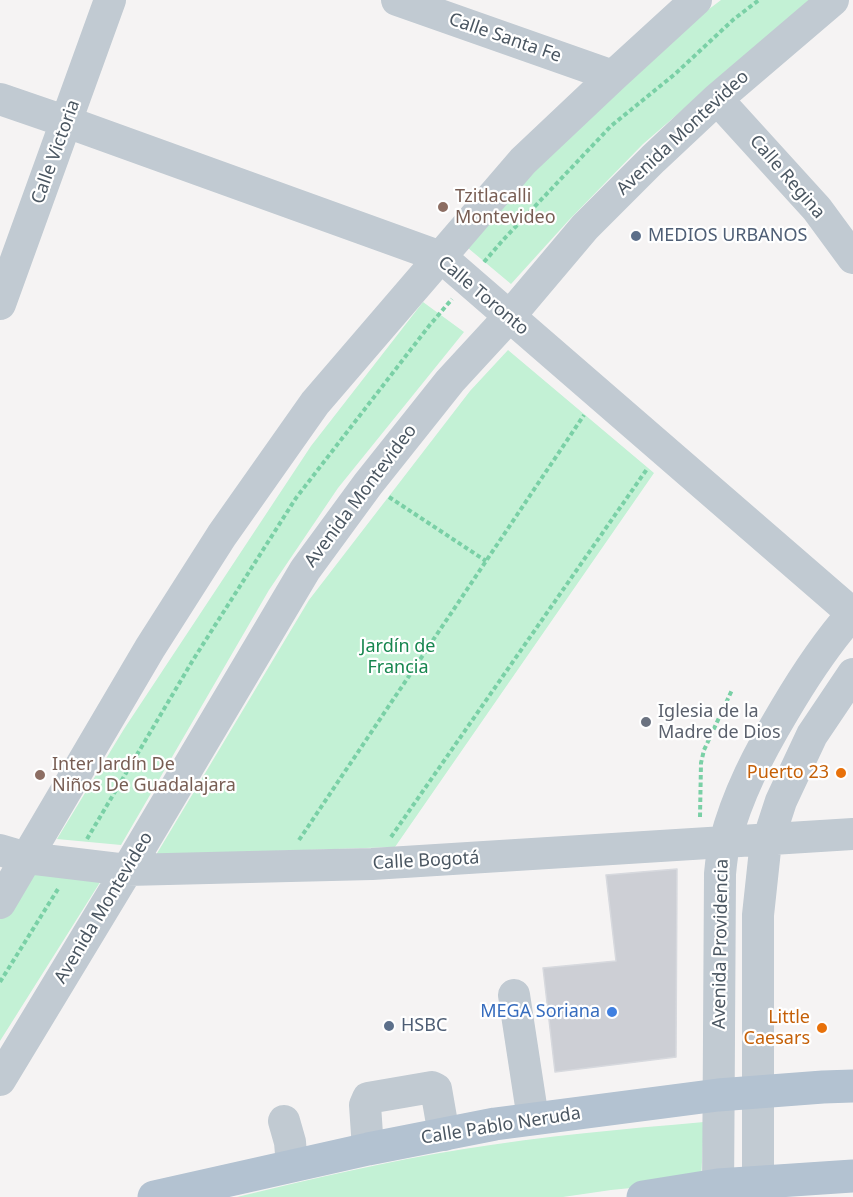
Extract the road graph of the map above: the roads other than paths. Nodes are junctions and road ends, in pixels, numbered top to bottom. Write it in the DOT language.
graph roads {
  1 [pos="110,0"];
  2 [pos="397,0"];
  3 [pos="696,0"];
  4 [pos="834,0"];
  5 [pos="613,75"];
  6 [pos="0,99"];
  7 [pos="717,99"];
  8 [pos="67,122"];
  9 [pos="441,257"];
  10 [pos="853,258"];
  11 [pos="0,304"];
  12 [pos="509,317"];
  13 [pos="853,614"];
  14 [pos="853,674"];
  15 [pos="853,834"];
  16 [pos="769,839"];
  17 [pos="712,844"];
  18 [pos="13,854"];
  19 [pos="128,870"];
  20 [pos="0,903"];
  21 [pos="514,995"];
  22 [pos="0,1080"];
  23 [pos="853,1086"];
  24 [pos="758,1092"];
  25 [pos="718,1095"];
  26 [pos="533,1119"];
  27 [pos="284,1121"];
  28 [pos="444,1135"];
  29 [pos="368,1149"];
  30 [pos="292,1166"];
  31 [pos="853,1176"];
  32 [pos="758,1190"];
  33 [pos="718,1191"];
  34 [pos="154,1197"];
  35 [pos="643,1197"];
  1 -- 8 [label="street, Calle Victoria"];
  2 -- 5 [label="street, Calle Santa Fe"];
  3 -- 5 [label="street"];
  4 -- 7 [label="street, Avenida Montevideo"];
  5 -- 9 [label="street"];
  6 -- 8 [label="street, Calle Toronto"];
  7 -- 10 [label="street, Calle Regina"];
  7 -- 12 [label="street, Avenida Montevideo"];
  8 -- 9 [label="street, Calle Toronto"];
  8 -- 11 [label="street, Calle Victoria"];
  9 -- 12 [label="street, Calle Toronto"];
  9 -- 18 [label="street"];
  12 -- 13 [label="street, Calle Toronto"];
  12 -- 19 [label="street, Avenida Montevideo"];
  13 -- 17 [label="street, Avenida Providencia"];
  14 -- 16 [label="street, Avenida Providencia"];
  15 -- 16 [label="street, Calle Bogotá"];
  16 -- 17 [label="street, Calle Bogotá"];
  16 -- 24 [label="street, Avenida Providencia"];
  17 -- 19 [label="street, Calle Bogotá"];
  17 -- 25 [label="street, Avenida Providencia"];
  18 -- 19 [label="street, Calle Bogotá"];
  18 -- 20 [label="street"];
  19 -- 22 [label="street, Avenida Montevideo"];
  21 -- 26 [label="street"];
  23 -- 24 [label="main road, Calle Pablo Neruda"];
  24 -- 25 [label="main road, Calle Pablo Neruda"];
  24 -- 32 [label="street, Avenida Providencia"];
  25 -- 26 [label="main road, Calle Pablo Neruda"];
  25 -- 33 [label="street, Avenida Providencia"];
  26 -- 28 [label="main road, Calle Pablo Neruda"];
  27 -- 30 [label="street"];
  28 -- 29 [label="main road, Calle Pablo Neruda"];
  28 -- 29 [label="street"];
  29 -- 30 [label="main road, Calle Pablo Neruda"];
  30 -- 34 [label="main road, Calle Pablo Neruda"];
  31 -- 32 [label="main road"];
  32 -- 33 [label="main road"];
  33 -- 35 [label="main road"];
}
